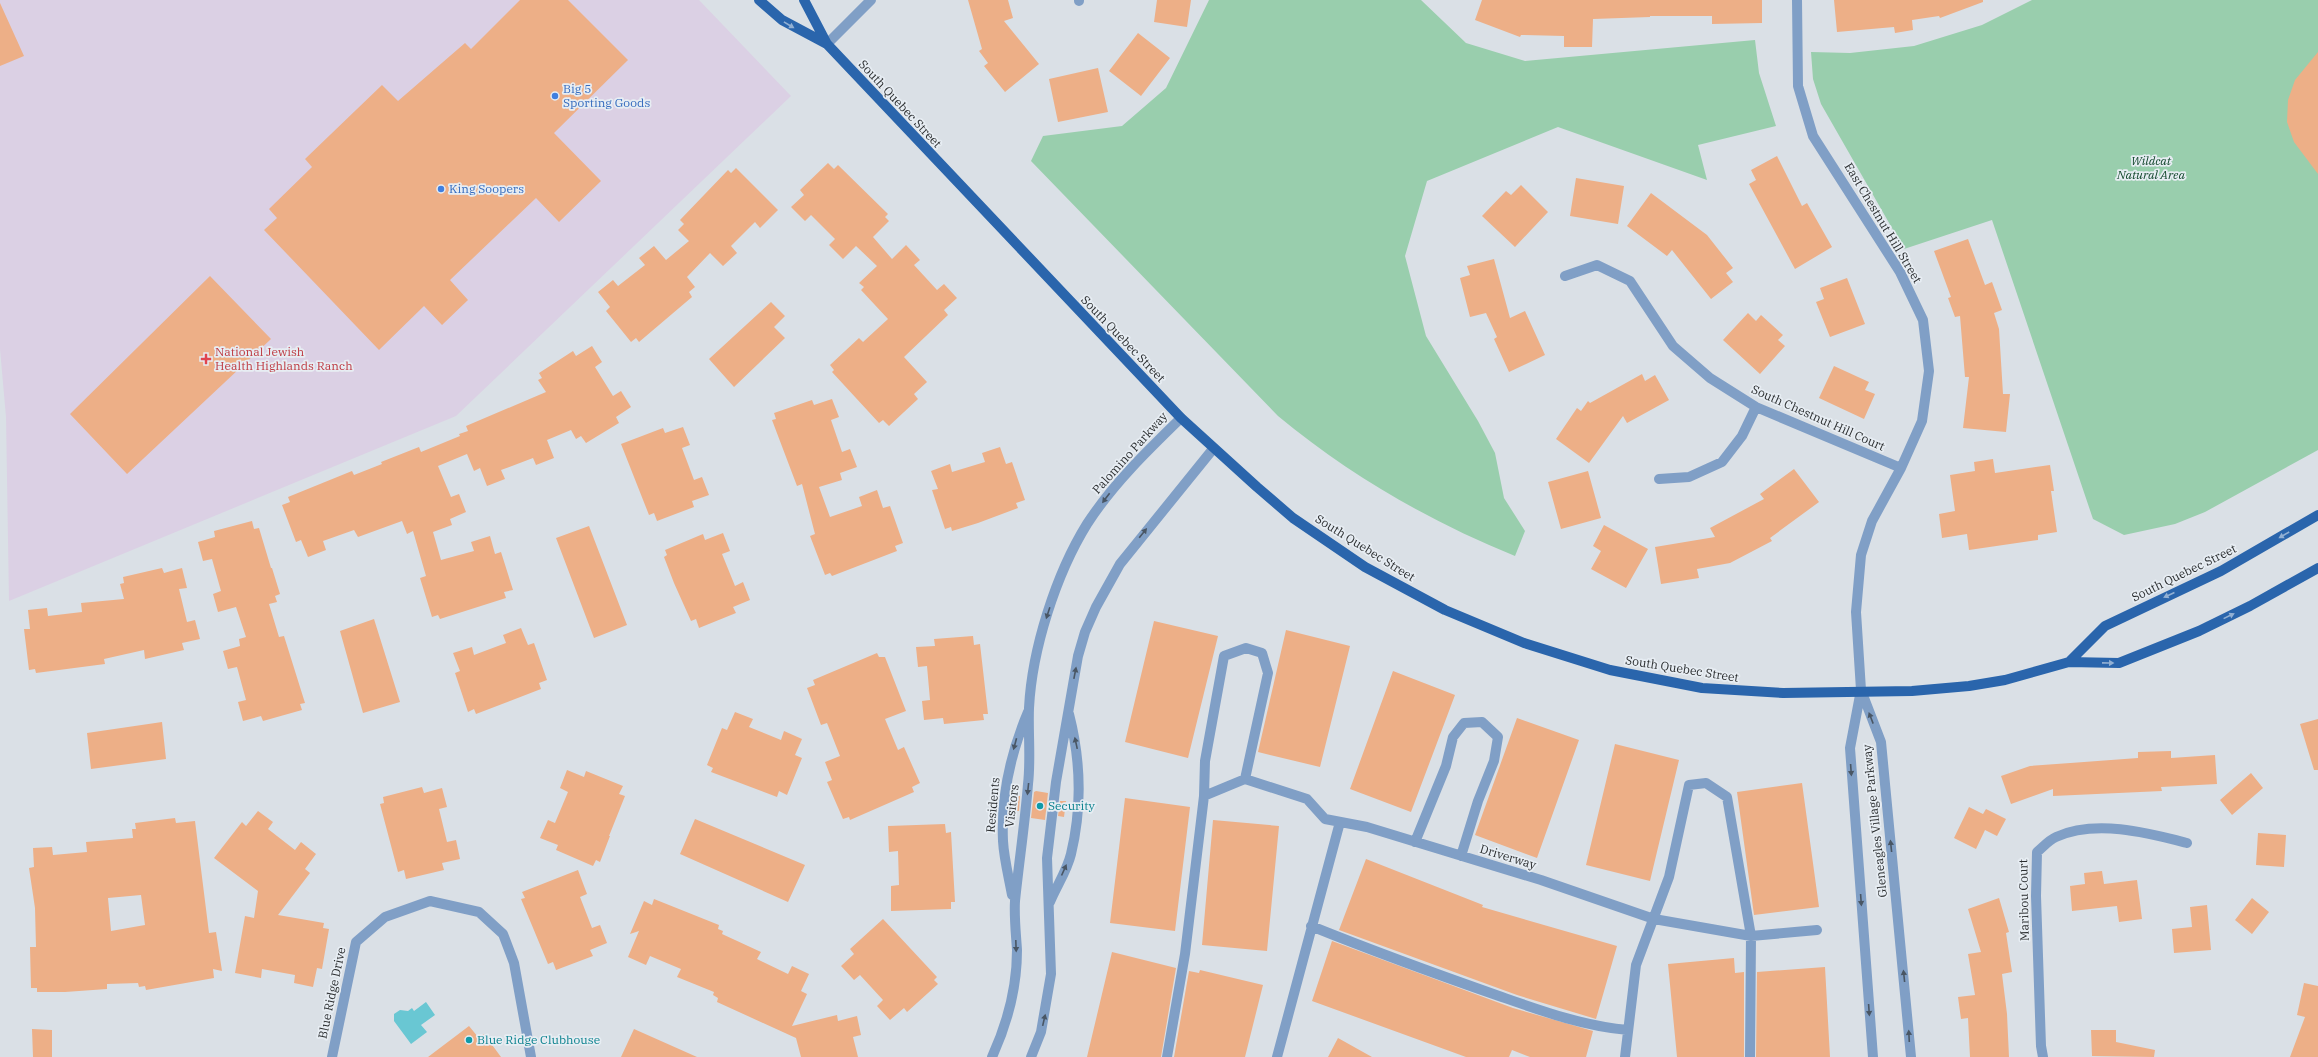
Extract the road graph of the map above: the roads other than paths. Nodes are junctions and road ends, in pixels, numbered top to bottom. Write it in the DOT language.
graph roads {
  1 [pos="759,0"];
  2 [pos="804,0"];
  3 [pos="871,0"];
  4 [pos="1797,0"];
  5 [pos="827,44"];
  6 [pos="1565,276"];
  7 [pos="1756,407"];
  8 [pos="1180,418"];
  9 [pos="1213,449"];
  10 [pos="1901,468"];
  11 [pos="1659,479"];
  12 [pos="2318,515"];
  13 [pos="2318,568"];
  14 [pos="2069,662"];
  15 [pos="1861,690"];
  16 [pos="1029,708"];
  17 [pos="1068,712"];
  18 [pos="1245,778"];
  19 [pos="1204,796"];
  20 [pos="1340,822"];
  21 [pos="1415,842"];
  22 [pos="2187,844"];
  23 [pos="1461,856"];
  24 [pos="1048,906"];
  25 [pos="1015,907"];
  26 [pos="1654,919"];
  27 [pos="1311,926"];
  28 [pos="1817,930"];
  29 [pos="1750,936"];
  30 [pos="1628,1030"];
  31 [pos="332,1057"];
  32 [pos="530,1057"];
  33 [pos="992,1057"];
  34 [pos="1032,1057"];
  35 [pos="1167,1057"];
  36 [pos="1277,1057"];
  37 [pos="1625,1057"];
  38 [pos="1750,1057"];
  39 [pos="1873,1057"];
  40 [pos="1911,1057"];
  41 [pos="2043,1057"];
  1 -- 5 [label="main road, South Quebec Street, one-way"];
  2 -- 5 [label="main road, South Quebec Street"];
  3 -- 5 [label="street"];
  4 -- 10 [label="street, East Chestnut Hill Street"];
  5 -- 8 [label="main road, South Quebec Street"];
  6 -- 7 [label="street, South Chestnut Hill Court"];
  7 -- 10 [label="street, South Chestnut Hill Court"];
  7 -- 11 [label="street"];
  8 -- 9 [label="main road, South Quebec Street"];
  8 -- 16 [label="street, Palomino Parkway, one-way"];
  9 -- 15 [label="main road, South Quebec Street"];
  17 -- 9 [label="street, one-way"];
  10 -- 15 [label="street, East Chestnut Hill Street"];
  12 -- 14 [label="main road, South Quebec Street, one-way"];
  14 -- 13 [label="main road, South Quebec Street, one-way"];
  14 -- 15 [label="main road, South Quebec Street"];
  15 -- 39 [label="street, Gleneagles Village Parkway, one-way"];
  40 -- 15 [label="street, Gleneagles Village Parkway, one-way"];
  16 -- 25 [label="street, Visitors, one-way"];
  16 -- 25 [label="street, Residents, one-way"];
  17 -- 24 [label="street"];
  24 -- 17 [label="street, one-way"];
  18 -- 19 [label="street"];
  18 -- 19 [label="street"];
  18 -- 20 [label="street, Driverway"];
  19 -- 35 [label="street"];
  20 -- 21 [label="street, Driverway"];
  20 -- 27 [label="street"];
  21 -- 23 [label="street, Driverway"];
  21 -- 23 [label="street"];
  22 -- 41 [label="street, Maribou Court"];
  23 -- 26 [label="street, Driverway"];
  34 -- 24 [label="street, one-way"];
  25 -- 33 [label="street, one-way"];
  26 -- 29 [label="street, Driverway"];
  26 -- 29 [label="street"];
  26 -- 30 [label="street"];
  27 -- 30 [label="street"];
  27 -- 36 [label="street"];
  28 -- 29 [label="street, Driverway"];
  29 -- 38 [label="street"];
  30 -- 37 [label="street"];
  31 -- 32 [label="street, Blue Ridge Drive"];
}
